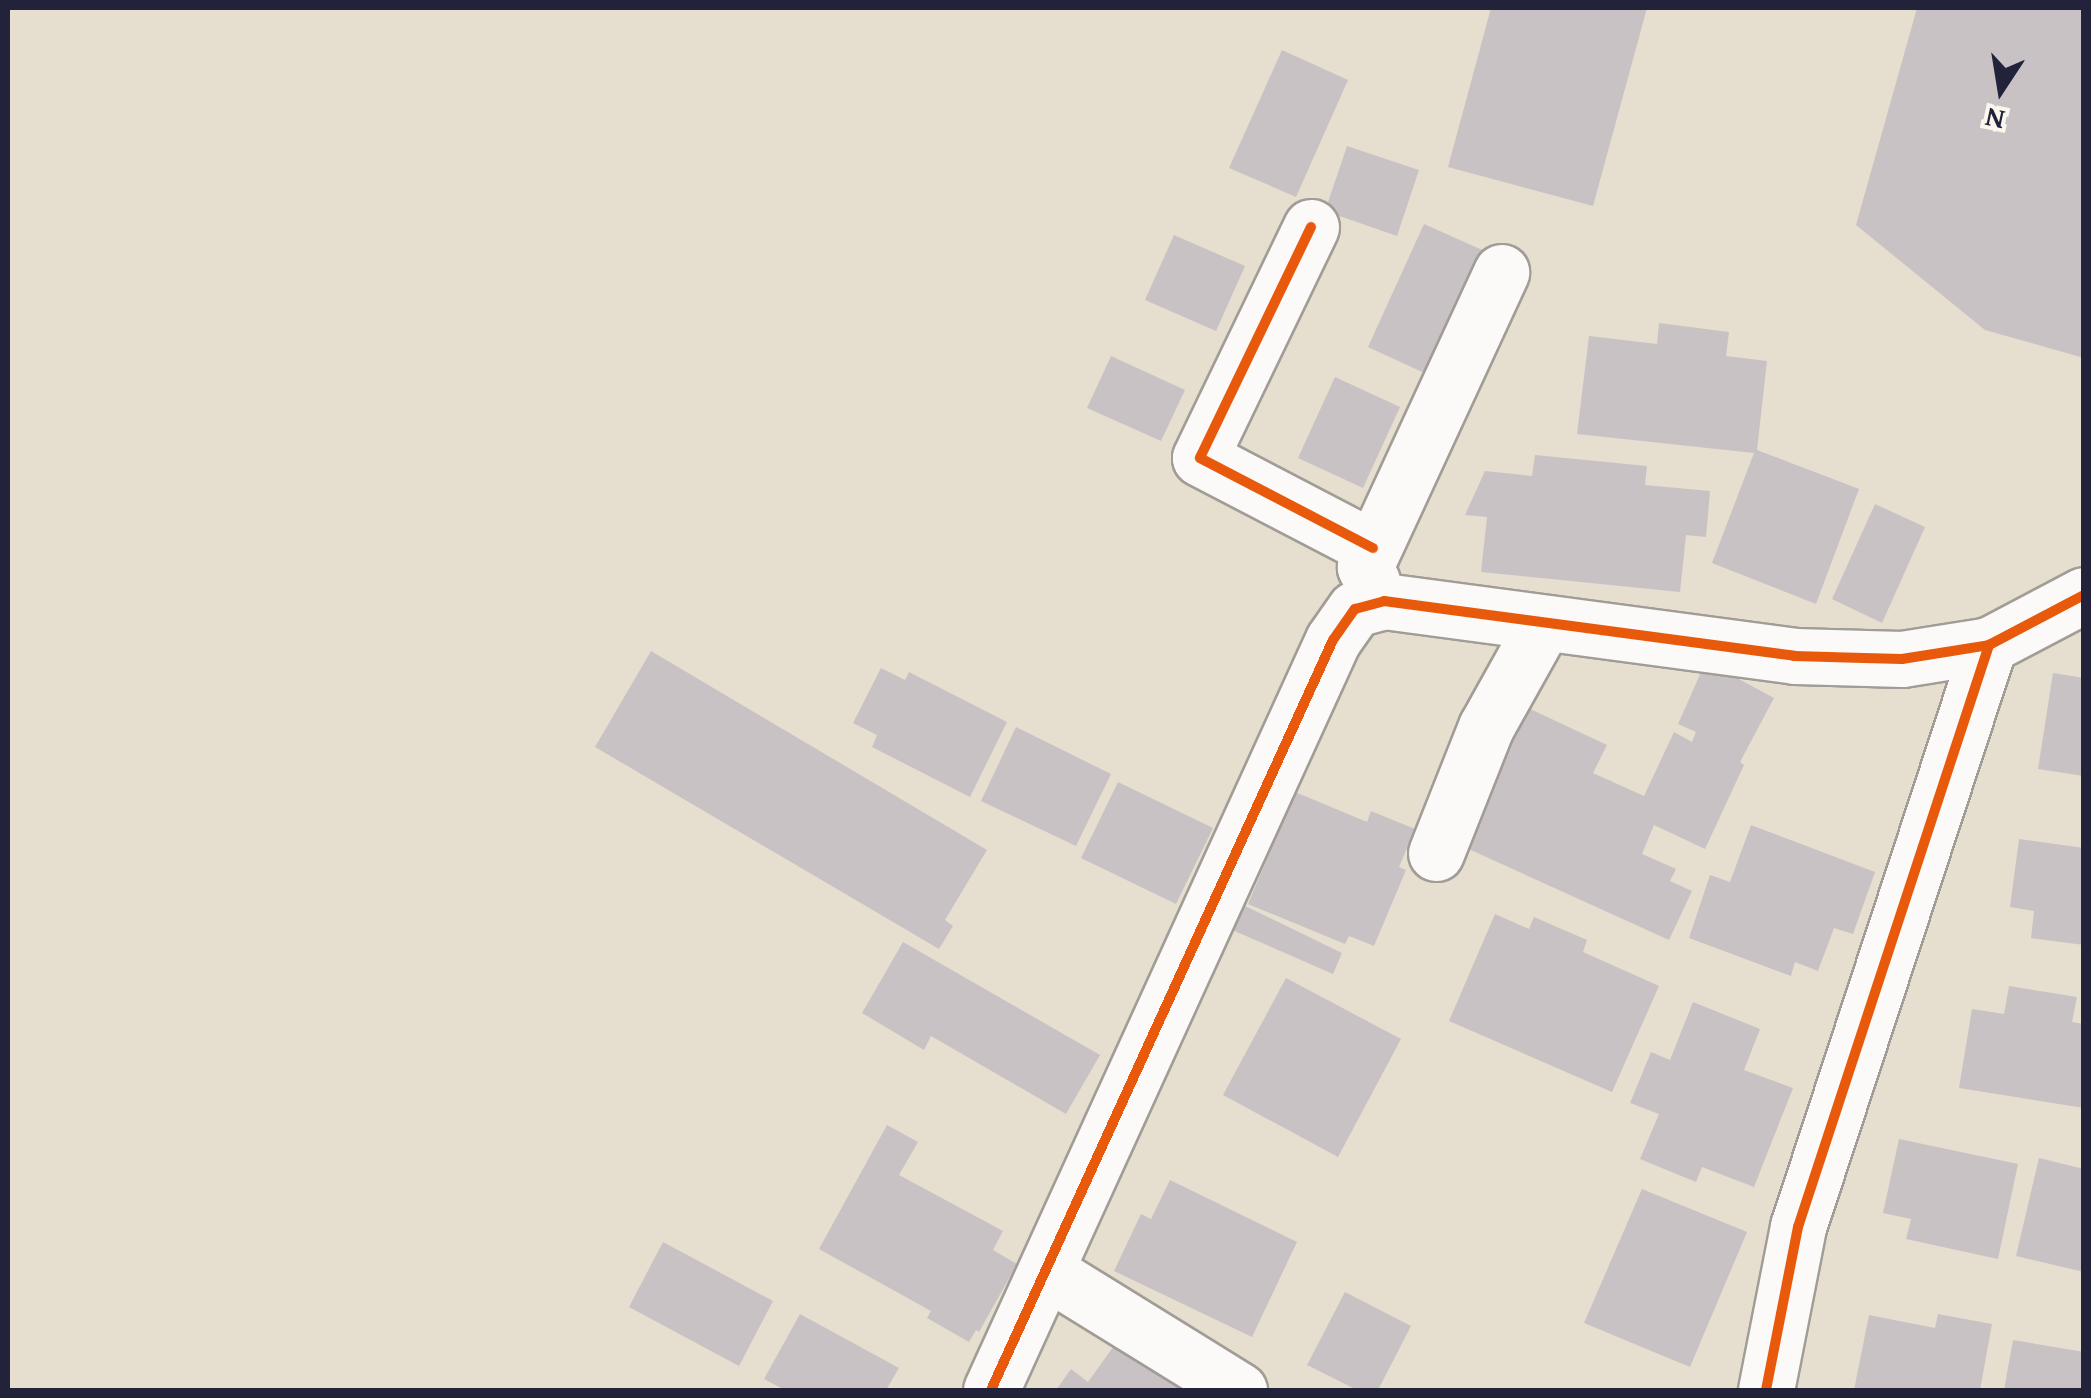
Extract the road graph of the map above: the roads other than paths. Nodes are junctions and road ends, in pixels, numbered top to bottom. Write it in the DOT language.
graph roads {
  1 [pos="1311,227"];
  2 [pos="1502,272"];
  3 [pos="1373,548"];
  4 [pos="2084,595"];
  5 [pos="1384,601"];
  6 [pos="1544,623"];
  7 [pos="1989,645"];
  8 [pos="1436,852"];
  9 [pos="1046,1271"];
  10 [pos="991,1390"];
  11 [pos="1239,1390"];
  12 [pos="1766,1390"];
  1 -- 3 [label="street"];
  2 -- 3 [label="street"];
  3 -- 5 [label="street"];
  4 -- 7 [label="street"];
  5 -- 6 [label="street"];
  5 -- 9 [label="street"];
  6 -- 7 [label="street"];
  6 -- 8 [label="street"];
  7 -- 12 [label="street"];
  9 -- 10 [label="street"];
  9 -- 11 [label="street"];
}
